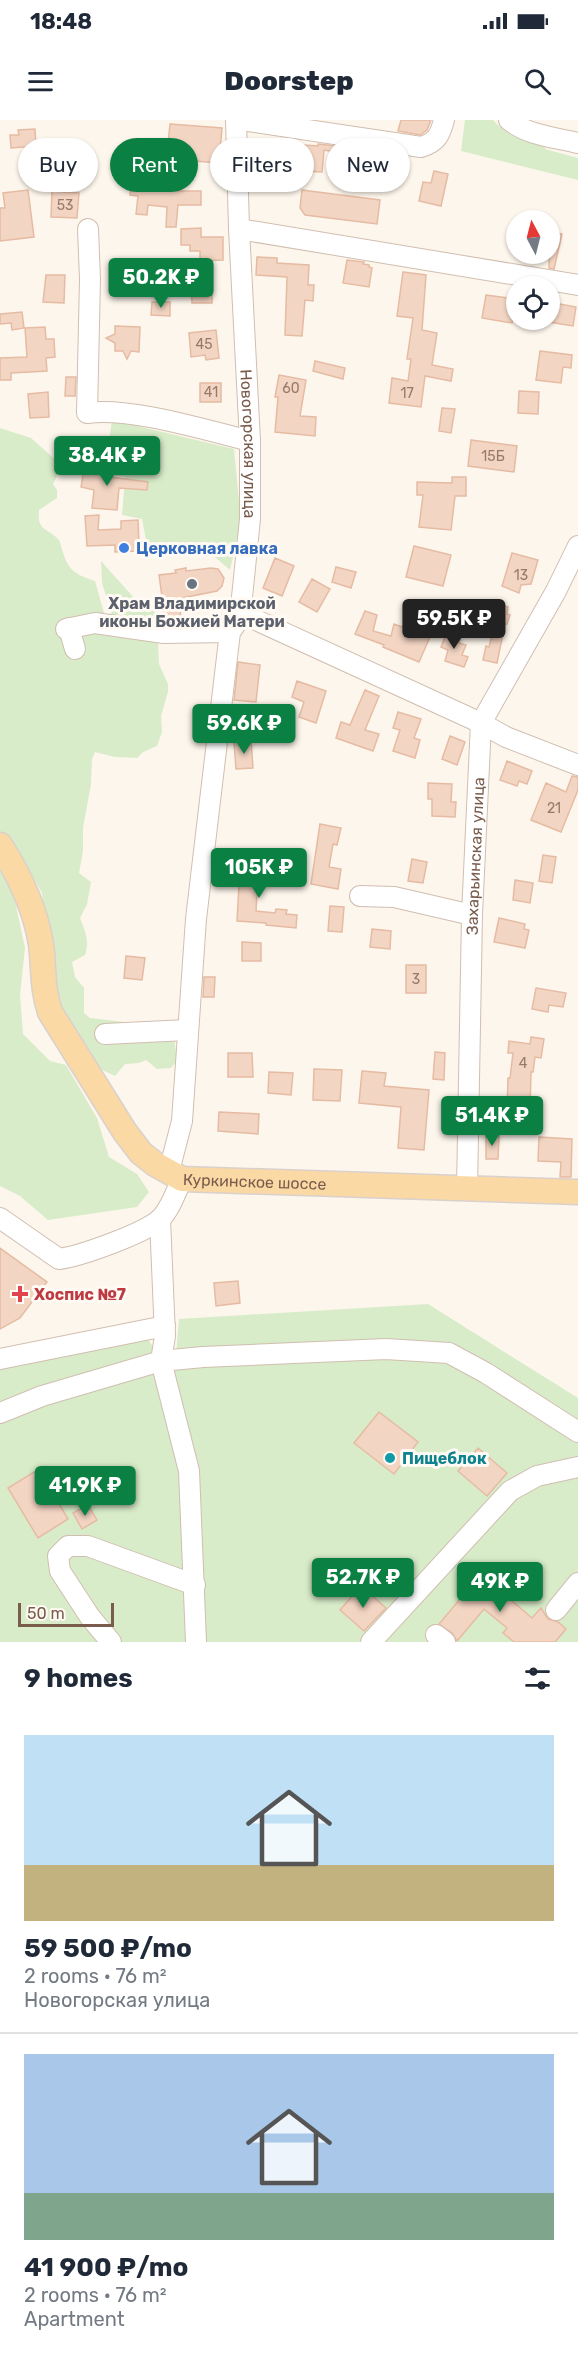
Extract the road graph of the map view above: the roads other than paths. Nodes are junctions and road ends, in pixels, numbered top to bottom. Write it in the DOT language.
graph roads {
  1 [pos="238,120"];
  2 [pos="444,120"];
  3 [pos="509,120"];
  4 [pos="577,142"];
  5 [pos="239,228"];
  6 [pos="88,229"];
  7 [pos="578,285"];
  8 [pos="250,441"];
  9 [pos="578,546"];
  10 [pos="243,614"];
  11 [pos="230,632"];
  12 [pos="75,649"];
  13 [pos="481,723"];
  14 [pos="578,765"];
  15 [pos="0,845"];
  16 [pos="360,896"];
  17 [pos="472,915"];
  18 [pos="187,1030"];
  19 [pos="105,1034"];
  20 [pos="175,1175"];
  21 [pos="467,1190"];
  22 [pos="578,1192"];
  23 [pos="0,1218"];
  24 [pos="160,1219"];
  25 [pos="165,1326"];
  26 [pos="0,1359"];
  27 [pos="161,1361"];
  28 [pos="0,1413"];
  29 [pos="578,1432"];
  30 [pos="578,1467"];
  31 [pos="578,1583"];
  32 [pos="195,1585"];
  33 [pos="556,1610"];
  34 [pos="111,1642"];
  35 [pos="196,1642"];
  36 [pos="371,1642"];
  1 -- 2 [label="street"];
  1 -- 5 [label="street, Новогорская улица"];
  3 -- 4 [label="street"];
  5 -- 7 [label="street"];
  5 -- 8 [label="street, Новогорская улица"];
  6 -- 8 [label="street"];
  8 -- 10 [label="street, Новогорская улица"];
  9 -- 13 [label="street, Захарьинская улица"];
  10 -- 11 [label="street"];
  10 -- 13 [label="street"];
  11 -- 12 [label="street"];
  11 -- 18 [label="street"];
  13 -- 14 [label="street"];
  13 -- 17 [label="street, Захарьинская улица"];
  15 -- 20 [label="main road, Куркинское шоссе"];
  16 -- 17 [label="street"];
  17 -- 21 [label="street, Захарьинская улица"];
  18 -- 19 [label="street"];
  18 -- 20 [label="street"];
  20 -- 21 [label="main road, Куркинское шоссе"];
  20 -- 24 [label="street"];
  21 -- 22 [label="main road, Куркинское шоссе"];
  23 -- 24 [label="street"];
  24 -- 25 [label="street"];
  25 -- 26 [label="street"];
  25 -- 27 [label="street"];
  27 -- 28 [label="street"];
  27 -- 29 [label="street"];
  27 -- 32 [label="street"];
  30 -- 36 [label="street"];
  31 -- 33 [label="street"];
  32 -- 34 [label="street"];
  32 -- 35 [label="street"];
}
